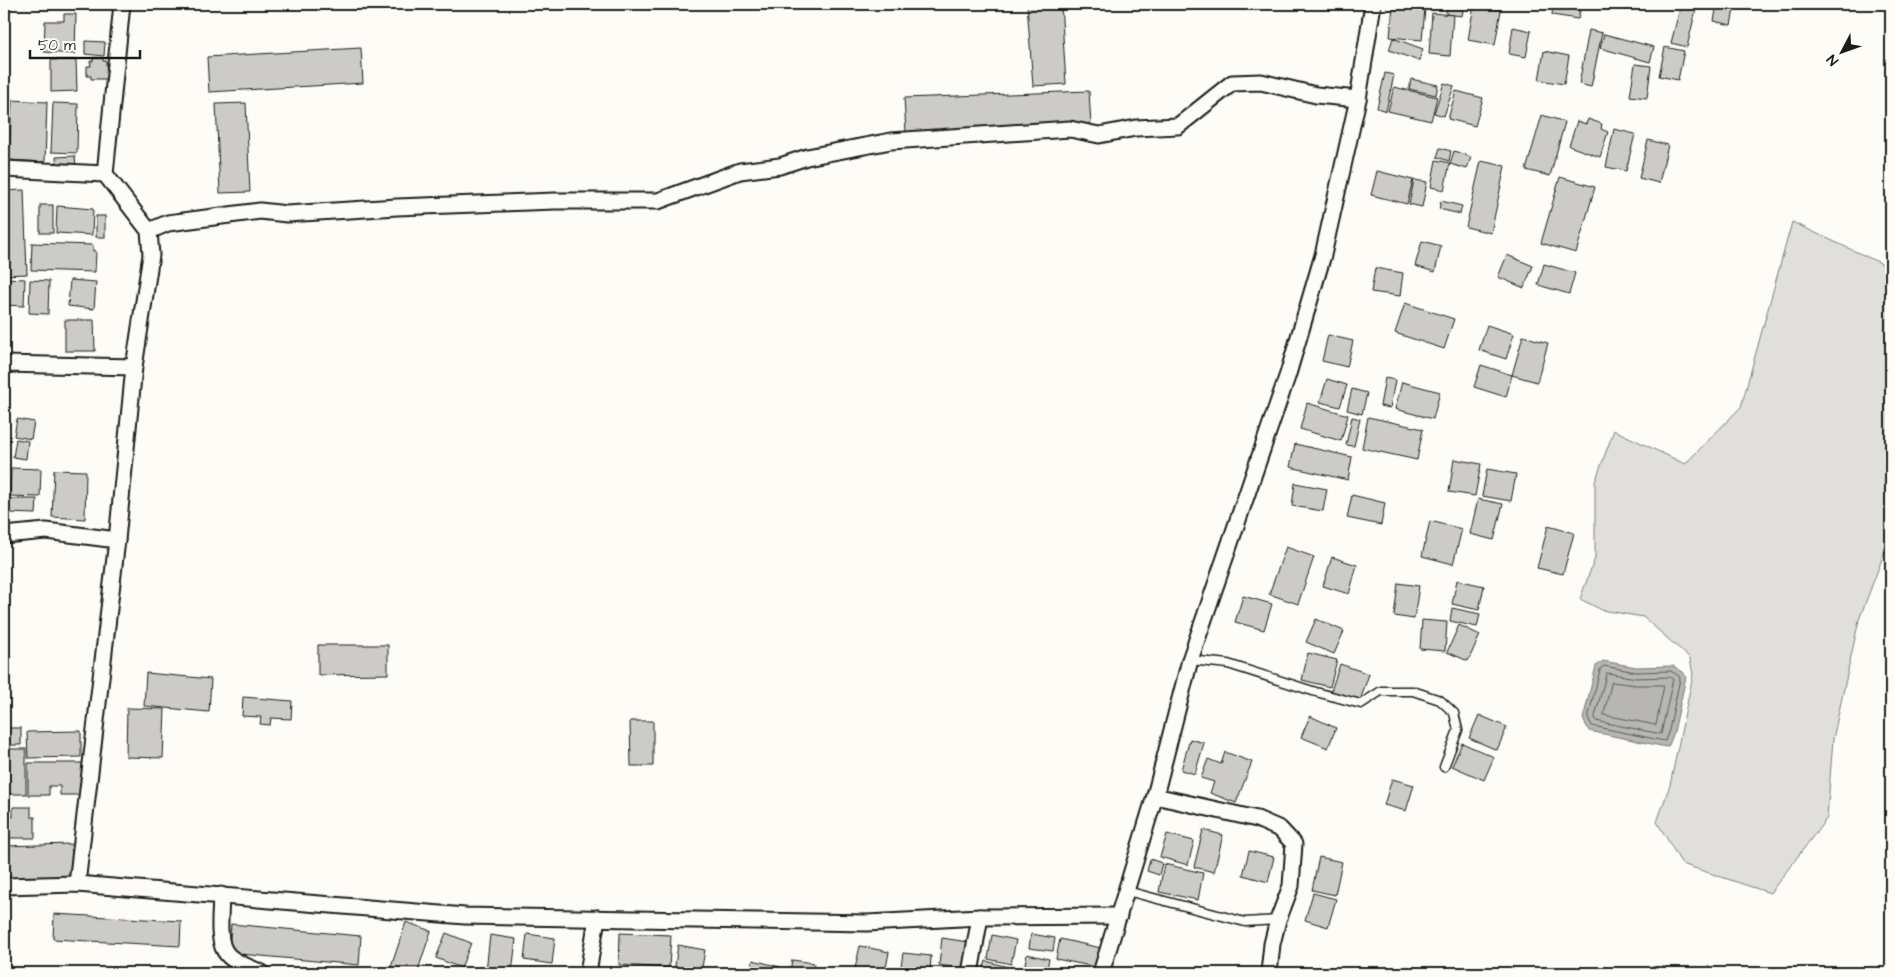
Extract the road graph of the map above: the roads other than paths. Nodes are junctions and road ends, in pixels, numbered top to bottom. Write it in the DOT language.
graph roads {
  1 [pos="122,4"];
  2 [pos="1373,4"];
  3 [pos="1358,99"];
  4 [pos="4,169"];
  5 [pos="105,174"];
  6 [pos="149,232"];
  7 [pos="4,364"];
  8 [pos="134,367"];
  9 [pos="4,535"];
  10 [pos="118,540"];
  11 [pos="1190,660"];
  12 [pos="1444,767"];
  13 [pos="1155,796"];
  14 [pos="77,884"];
  15 [pos="4,886"];
  16 [pos="1126,891"];
  17 [pos="221,895"];
  18 [pos="980,916"];
  19 [pos="1119,916"];
  20 [pos="597,918"];
  21 [pos="1278,920"];
  22 [pos="262,973"];
  23 [pos="588,973"];
  24 [pos="970,973"];
  25 [pos="1101,973"];
  26 [pos="1269,973"];
  1 -- 5 [label="street"];
  2 -- 3 [label="street"];
  3 -- 6 [label="street"];
  3 -- 11 [label="street"];
  4 -- 5 [label="street"];
  5 -- 6 [label="street"];
  6 -- 8 [label="street"];
  7 -- 8 [label="street"];
  8 -- 10 [label="street"];
  9 -- 10 [label="street"];
  10 -- 14 [label="street"];
  11 -- 12 [label="lane"];
  11 -- 13 [label="street"];
  13 -- 16 [label="street"];
  13 -- 21 [label="street"];
  14 -- 15 [label="street"];
  14 -- 17 [label="street"];
  16 -- 19 [label="street"];
  16 -- 21 [label="lane"];
  17 -- 20 [label="street"];
  17 -- 22 [label="street"];
  18 -- 19 [label="street"];
  18 -- 20 [label="street"];
  18 -- 24 [label="street"];
  19 -- 25 [label="street"];
  20 -- 23 [label="street"];
  21 -- 26 [label="street"];
}
